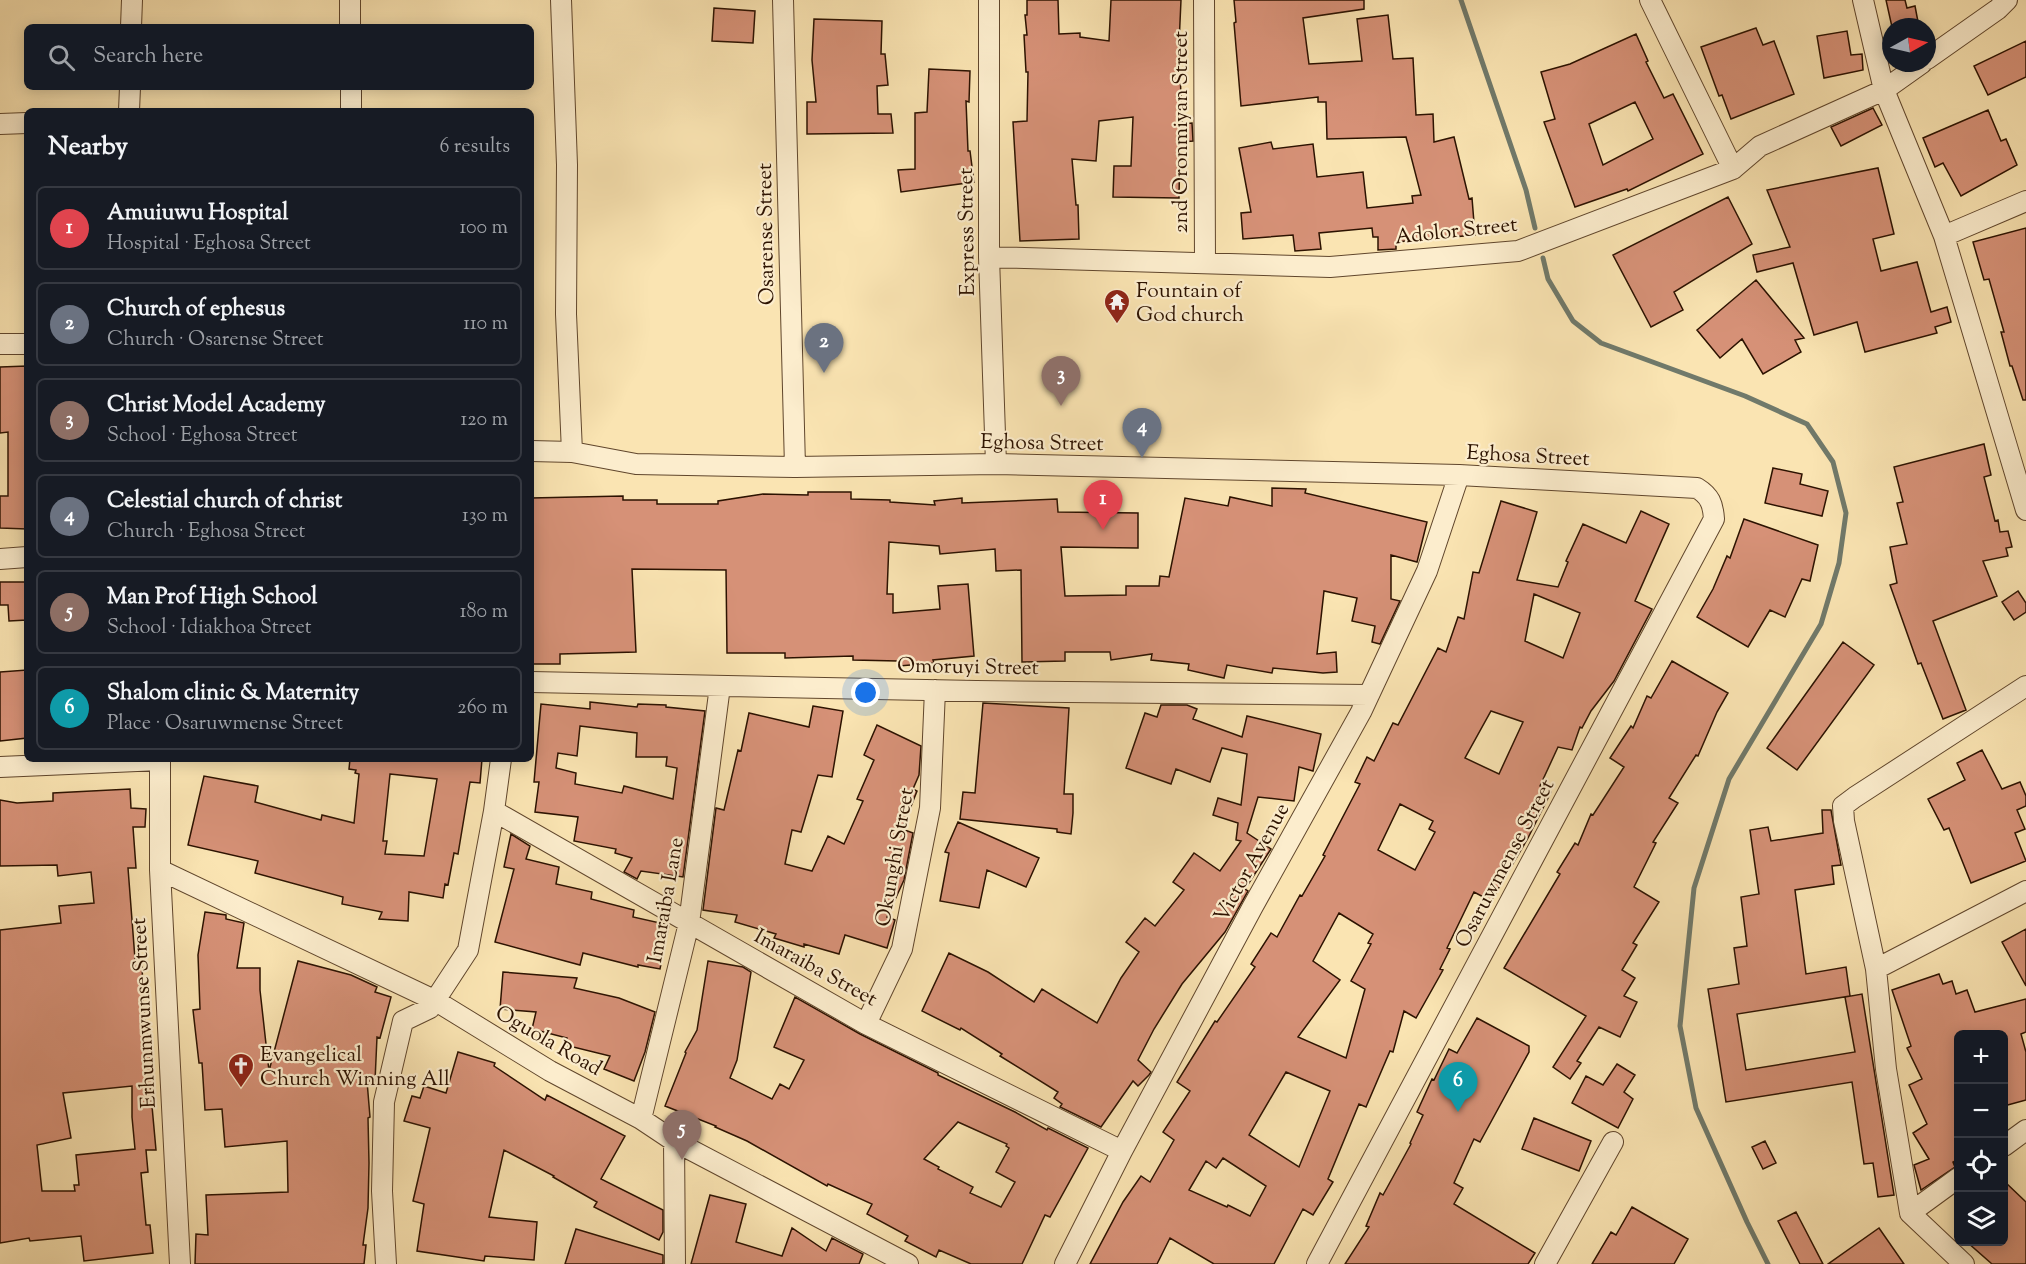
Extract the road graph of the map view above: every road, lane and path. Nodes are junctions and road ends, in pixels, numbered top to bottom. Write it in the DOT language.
graph roads {
  1 [pos="132,0"];
  2 [pos="350,0"];
  3 [pos="561,0"];
  4 [pos="783,0"];
  5 [pos="989,0"];
  6 [pos="1204,0"];
  7 [pos="1650,0"];
  8 [pos="1863,0"];
  9 [pos="2002,5"];
  10 [pos="131,24"];
  11 [pos="350,24"];
  12 [pos="1936,53"];
  13 [pos="1909,72"];
  14 [pos="130,90"];
  15 [pos="351,90"];
  16 [pos="1884,90"];
  17 [pos="129,108"];
  18 [pos="351,108"];
  19 [pos="24,123"];
  20 [pos="0,124"];
  21 [pos="1733,170"];
  22 [pos="2026,201"];
  23 [pos="1944,236"];
  24 [pos="989,257"];
  25 [pos="1204,263"];
  26 [pos="0,344"];
  27 [pos="24,344"];
  28 [pos="534,451"];
  29 [pos="572,452"];
  30 [pos="996,464"];
  31 [pos="795,467"];
  32 [pos="1459,475"];
  33 [pos="1696,488"];
  34 [pos="2026,510"];
  35 [pos="24,557"];
  36 [pos="0,559"];
  37 [pos="534,682"];
  38 [pos="720,686"];
  39 [pos="2026,686"];
  40 [pos="935,690"];
  41 [pos="1369,695"];
  42 [pos="114,762"];
  43 [pos="160,762"];
  44 [pos="501,762"];
  45 [pos="0,767"];
  46 [pos="494,811"];
  47 [pos="160,870"];
  48 [pos="2026,891"];
  49 [pos="689,923"];
  50 [pos="1875,969"];
  51 [pos="435,1002"];
  52 [pos="866,1024"];
  53 [pos="641,1119"];
  54 [pos="2026,1130"];
  55 [pos="674,1141"];
  56 [pos="1613,1143"];
  57 [pos="2008,1143"];
  58 [pos="1122,1151"];
  59 [pos="1954,1182"];
  60 [pos="1910,1213"];
  61 [pos="180,1264"];
  62 [pos="386,1264"];
  63 [pos="675,1264"];
  64 [pos="908,1264"];
  65 [pos="1065,1264"];
  66 [pos="1317,1264"];
  67 [pos="1545,1264"];
  68 [pos="1964,1264"];
  1 -- 10 [label="street"];
  2 -- 11 [label="street"];
  3 -- 29 [label="street"];
  4 -- 31 [label="street, Osarense Street"];
  5 -- 24 [label="street, Express Street"];
  6 -- 25 [label="street, 2nd Oronmiyan Street"];
  7 -- 21 [label="street"];
  8 -- 16 [label="street"];
  9 -- 12 [label="street"];
  13 -- 16 [label="street, Adolor Street"];
  14 -- 17 [label="street"];
  15 -- 18 [label="street"];
  16 -- 21 [label="street, Adolor Street"];
  16 -- 23 [label="street"];
  19 -- 20 [label="street"];
  21 -- 25 [label="street, Adolor Street"];
  22 -- 23 [label="street"];
  23 -- 34 [label="street"];
  24 -- 25 [label="street, Adolor Street"];
  24 -- 30 [label="street, Express Street"];
  26 -- 27 [label="street"];
  28 -- 29 [label="street, Eghosa Street"];
  29 -- 31 [label="street, Eghosa Street"];
  30 -- 31 [label="street, Eghosa Street"];
  30 -- 32 [label="street, Eghosa Street"];
  32 -- 33 [label="street, Eghosa Street"];
  32 -- 41 [label="street, Victor Avenue"];
  33 -- 66 [label="street, Osaruwmense Street"];
  35 -- 36 [label="street"];
  37 -- 38 [label="street, Omoruyi Street"];
  38 -- 40 [label="street, Omoruyi Street"];
  38 -- 49 [label="street, Imaraiba Lane"];
  39 -- 50 [label="street"];
  40 -- 41 [label="street, Omoruyi Street"];
  40 -- 52 [label="street, Okunghi Street"];
  41 -- 58 [label="street, Victor Avenue"];
  42 -- 45 [label="street"];
  43 -- 47 [label="street, Erhunmwunse Street"];
  44 -- 46 [label="street"];
  46 -- 49 [label="street, Imaraiba Street"];
  46 -- 51 [label="street"];
  47 -- 51 [label="street, Oguola Road"];
  47 -- 61 [label="street, Erhunmwunse Street"];
  48 -- 50 [label="street"];
  49 -- 52 [label="street, Imaraiba Street"];
  49 -- 53 [label="street, Imaraiba Lane"];
  50 -- 60 [label="street"];
  51 -- 53 [label="street, Oguola Road"];
  51 -- 62 [label="street"];
  52 -- 58 [label="street, Imaraiba Street"];
  53 -- 55 [label="street, Oguola Road"];
  54 -- 57 [label="street"];
  55 -- 63 [label="street"];
  55 -- 64 [label="street, Oguola Road"];
  56 -- 67 [label="street"];
  58 -- 65 [label="street, Victor Avenue"];
  59 -- 60 [label="street"];
  60 -- 68 [label="street"];
}
